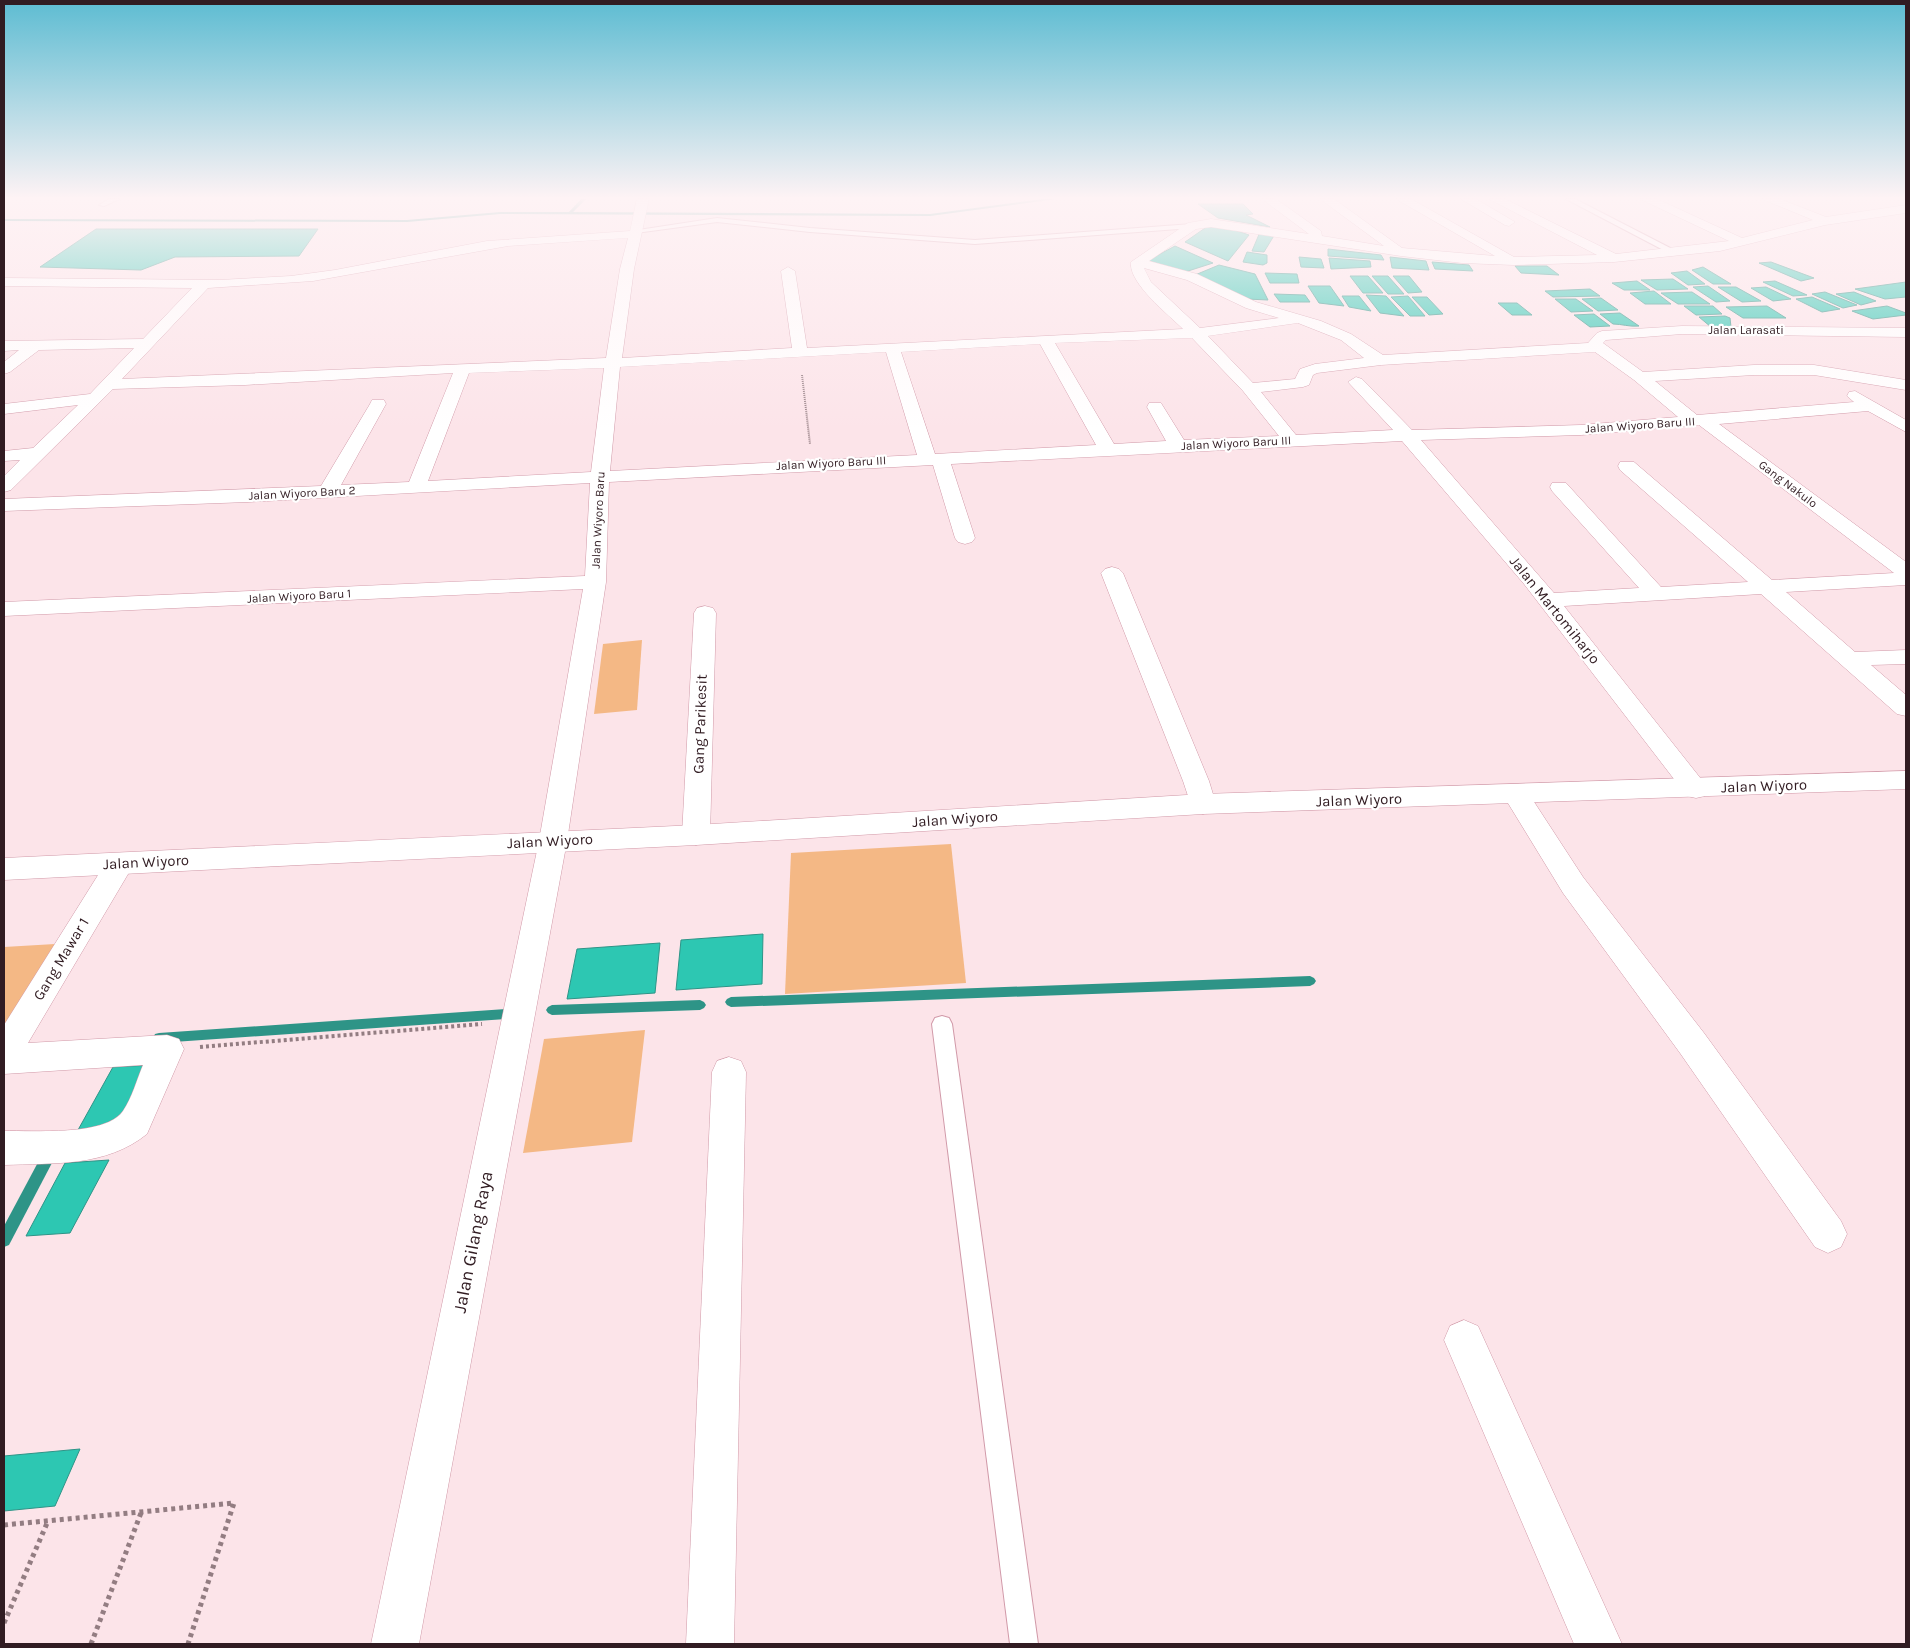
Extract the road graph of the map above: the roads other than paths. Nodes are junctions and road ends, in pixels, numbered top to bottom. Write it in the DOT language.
graph roads {
  1 [pos="320,276"];
  2 [pos="626,276"];
  3 [pos="789,276"];
  4 [pos="1141,276"];
  5 [pos="1188,276"];
  6 [pos="4,282"];
  7 [pos="203,285"];
  8 [pos="1298,319"];
  9 [pos="1906,332"];
  10 [pos="1196,333"];
  11 [pos="1045,339"];
  12 [pos="148,343"];
  13 [pos="37,344"];
  14 [pos="4,346"];
  15 [pos="1598,347"];
  16 [pos="892,348"];
  17 [pos="800,352"];
  18 [pos="1382,360"];
  19 [pos="613,363"];
  20 [pos="463,368"];
  21 [pos="4,369"];
  22 [pos="1814,370"];
  23 [pos="1640,377"];
  24 [pos="1356,382"];
  25 [pos="109,384"];
  26 [pos="1906,385"];
  27 [pos="1249,388"];
  28 [pos="95,398"];
  29 [pos="378,404"];
  30 [pos="1871,406"];
  31 [pos="1154,407"];
  32 [pos="4,408"];
  33 [pos="1698,421"];
  34 [pos="1906,427"];
  35 [pos="1408,435"];
  36 [pos="1292,441"];
  37 [pos="1178,446"];
  38 [pos="1108,450"];
  39 [pos="39,453"];
  40 [pos="4,456"];
  41 [pos="934,458"];
  42 [pos="1627,466"];
  43 [pos="600,476"];
  44 [pos="4,486"];
  45 [pos="417,486"];
  46 [pos="1559,487"];
  47 [pos="328,491"];
  48 [pos="4,505"];
  49 [pos="965,538"];
  50 [pos="1906,547"];
  51 [pos="1874,548"];
  52 [pos="1906,572"];
  53 [pos="1112,573"];
  54 [pos="1906,579"];
  55 [pos="595,582"];
  56 [pos="1766,586"];
  57 [pos="1655,593"];
  58 [pos="1549,600"];
  59 [pos="4,610"];
  60 [pos="705,613"];
  61 [pos="1906,656"];
  62 [pos="1851,659"];
  63 [pos="1906,708"];
  64 [pos="1906,780"];
  65 [pos="1696,789"];
  66 [pos="1516,796"];
  67 [pos="1203,804"];
  68 [pos="696,835"];
  69 [pos="553,841"];
  70 [pos="120,864"];
  71 [pos="4,869"];
  72 [pos="942,1024"];
  73 [pos="4,1054"];
  74 [pos="4,1060"];
  75 [pos="729,1072"];
  76 [pos="4,1148"];
  77 [pos="1828,1234"];
  78 [pos="1464,1340"];
  79 [pos="395,1644"];
  80 [pos="710,1644"];
  81 [pos="1024,1644"];
  82 [pos="1598,1644"];
  1 -- 7 [label="street"];
  2 -- 19 [label="street, Jalan Wiyoro Baru"];
  3 -- 17 [label="street"];
  4 -- 10 [label="street"];
  5 -- 8 [label="street"];
  6 -- 7 [label="street"];
  7 -- 12 [label="street"];
  8 -- 10 [label="street"];
  8 -- 18 [label="street"];
  9 -- 15 [label="street, Jalan Larasati"];
  10 -- 11 [label="street"];
  10 -- 27 [label="street"];
  11 -- 16 [label="street"];
  11 -- 38 [label="street"];
  12 -- 13 [label="street"];
  12 -- 25 [label="street"];
  13 -- 14 [label="street"];
  13 -- 21 [label="street"];
  15 -- 18 [label="street"];
  15 -- 23 [label="street, Gang Nakulo"];
  16 -- 17 [label="street"];
  16 -- 41 [label="street"];
  17 -- 19 [label="street"];
  18 -- 27 [label="street"];
  19 -- 20 [label="street"];
  19 -- 43 [label="street, Jalan Wiyoro Baru"];
  20 -- 25 [label="street"];
  20 -- 45 [label="street"];
  22 -- 23 [label="street"];
  22 -- 26 [label="street"];
  22 -- 30 [label="street"];
  23 -- 33 [label="street, Gang Nakulo"];
  24 -- 35 [label="street, Jalan Martomiharjo"];
  25 -- 28 [label="street"];
  27 -- 36 [label="street"];
  28 -- 32 [label="street"];
  28 -- 39 [label="street"];
  29 -- 47 [label="street"];
  30 -- 33 [label="street, Jalan Wiyoro Baru III"];
  30 -- 34 [label="street"];
  31 -- 37 [label="street"];
  33 -- 35 [label="street, Jalan Wiyoro Baru III"];
  33 -- 51 [label="street, Gang Nakulo"];
  35 -- 36 [label="street, Jalan Wiyoro Baru III"];
  35 -- 58 [label="street, Jalan Martomiharjo"];
  36 -- 37 [label="street, Jalan Wiyoro Baru III"];
  37 -- 38 [label="street, Jalan Wiyoro Baru III"];
  38 -- 41 [label="street, Jalan Wiyoro Baru III"];
  39 -- 40 [label="street"];
  39 -- 44 [label="street"];
  41 -- 43 [label="street, Jalan Wiyoro Baru III"];
  41 -- 49 [label="street"];
  42 -- 56 [label="street"];
  43 -- 45 [label="street, Jalan Wiyoro Baru 2"];
  43 -- 55 [label="street, Jalan Wiyoro Baru"];
  45 -- 47 [label="street, Jalan Wiyoro Baru 2"];
  46 -- 57 [label="street"];
  47 -- 48 [label="street, Jalan Wiyoro Baru 2"];
  50 -- 51 [label="street"];
  51 -- 52 [label="street, Gang Nakulo"];
  53 -- 67 [label="street"];
  54 -- 56 [label="street"];
  55 -- 59 [label="street, Jalan Wiyoro Baru 1"];
  55 -- 69 [label="street, Jalan Wiyoro Baru"];
  56 -- 57 [label="street"];
  56 -- 62 [label="street"];
  57 -- 58 [label="street"];
  58 -- 65 [label="street, Jalan Martomiharjo"];
  60 -- 68 [label="street, Gang Parikesit"];
  61 -- 62 [label="street"];
  62 -- 63 [label="street"];
  64 -- 65 [label="street, Jalan Wiyoro"];
  65 -- 66 [label="street, Jalan Wiyoro"];
  66 -- 67 [label="street, Jalan Wiyoro"];
  66 -- 77 [label="street"];
  67 -- 68 [label="street, Jalan Wiyoro"];
  68 -- 69 [label="street, Jalan Wiyoro"];
  69 -- 70 [label="street, Jalan Wiyoro"];
  69 -- 79 [label="street, Jalan Gilang Raya"];
  70 -- 71 [label="street, Jalan Wiyoro"];
  70 -- 73 [label="street, Gang Mawar 1"];
  72 -- 81 [label="lane"];
  74 -- 76 [label="street"];
  75 -- 80 [label="street"];
  78 -- 82 [label="street"];
}
